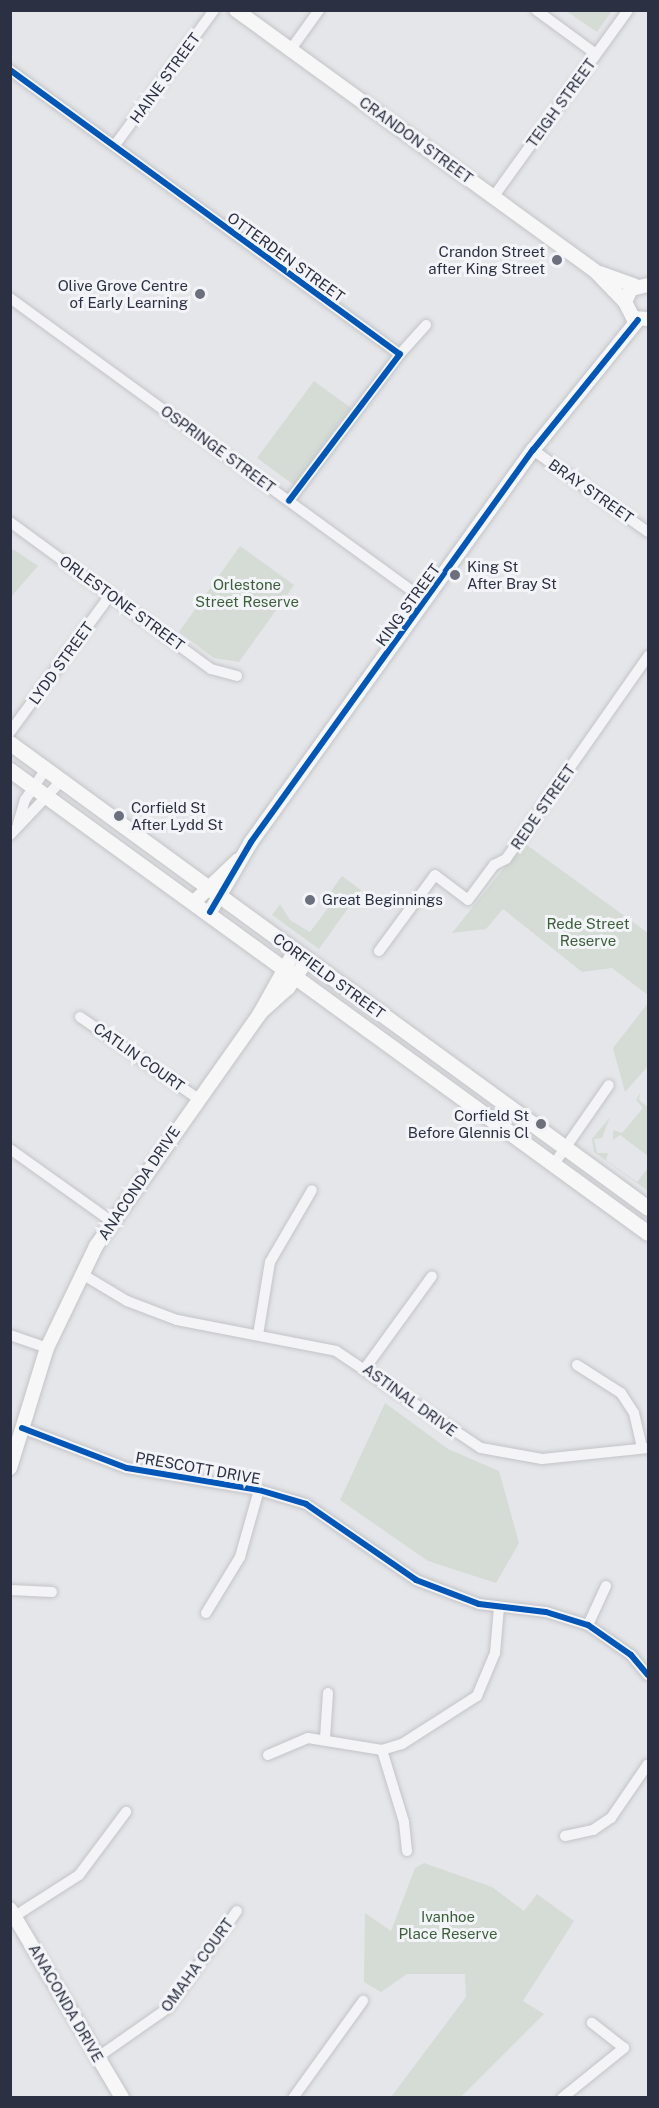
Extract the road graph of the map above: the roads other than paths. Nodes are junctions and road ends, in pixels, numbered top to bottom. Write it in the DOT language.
graph roads {
  1 [pos="214,10"];
  2 [pos="236,10"];
  3 [pos="319,10"];
  4 [pos="536,10"];
  5 [pos="628,10"];
  6 [pos="291,49"];
  7 [pos="596,54"];
  8 [pos="10,70"];
  9 [pos="115,145"];
  10 [pos="494,196"];
  11 [pos="595,271"];
  12 [pos="645,285"];
  13 [pos="10,298"];
  14 [pos="639,315"];
  15 [pos="426,325"];
  16 [pos="400,354"];
  17 [pos="533,450"];
  18 [pos="289,501"];
  19 [pos="10,522"];
  20 [pos="648,532"];
  21 [pos="111,594"];
  22 [pos="426,601"];
  23 [pos="648,656"];
  24 [pos="237,676"];
  25 [pos="10,732"];
  26 [pos="10,743"];
  27 [pos="46,769"];
  28 [pos="10,770"];
  29 [pos="62,780"];
  30 [pos="34,786"];
  31 [pos="49,797"];
  32 [pos="18,825"];
  33 [pos="10,835"];
  34 [pos="240,859"];
  35 [pos="206,886"];
  36 [pos="222,897"];
  37 [pos="195,901"];
  38 [pos="210,912"];
  39 [pos="379,951"];
  40 [pos="301,956"];
  41 [pos="290,971"];
  42 [pos="80,1017"];
  43 [pos="609,1085"];
  44 [pos="197,1098"];
  45 [pos="566,1147"];
  46 [pos="10,1149"];
  47 [pos="554,1164"];
  48 [pos="312,1190"];
  49 [pos="648,1208"];
  50 [pos="111,1221"];
  51 [pos="648,1233"];
  52 [pos="82,1274"];
  53 [pos="432,1276"];
  54 [pos="10,1335"];
  55 [pos="258,1335"];
  56 [pos="47,1348"];
  57 [pos="576,1365"];
  58 [pos="366,1367"];
  59 [pos="22,1428"];
  60 [pos="645,1447"];
  61 [pos="10,1468"];
  62 [pos="259,1490"];
  63 [pos="606,1586"];
  64 [pos="10,1590"];
  65 [pos="52,1592"];
  66 [pos="499,1607"];
  67 [pos="206,1612"];
  68 [pos="588,1625"];
  69 [pos="648,1675"];
  70 [pos="327,1693"];
  71 [pos="325,1737"];
  72 [pos="382,1749"];
  73 [pos="268,1755"];
  74 [pos="648,1764"];
  75 [pos="126,1812"];
  76 [pos="565,1836"];
  77 [pos="407,1851"];
  78 [pos="237,1911"];
  79 [pos="13,1913"];
  80 [pos="363,2001"];
  81 [pos="592,2023"];
  82 [pos="98,2058"];
  83 [pos="122,2097"];
  84 [pos="293,2097"];
  85 [pos="562,2097"];
  1 -- 9 [label="street, HAINE STREET"];
  2 -- 6 [label="main road, CRANDON STREET"];
  3 -- 6 [label="street"];
  4 -- 7 [label="street"];
  5 -- 7 [label="street, TEIGH STREET"];
  6 -- 10 [label="main road, CRANDON STREET"];
  7 -- 10 [label="street, TEIGH STREET"];
  8 -- 9 [label="street, OTTERDEN STREET"];
  9 -- 16 [label="street, OTTERDEN STREET"];
  10 -- 11 [label="main road, CRANDON STREET"];
  11 -- 12 [label="main road, CRANDON STREET"];
  11 -- 14 [label="main road, CRANDON STREET"];
  12 -- 14 [label="main road, KING STREET"];
  13 -- 18 [label="street, OSPRINGE STREET"];
  14 -- 17 [label="main road, KING STREET"];
  15 -- 16 [label="street"];
  16 -- 18 [label="street"];
  17 -- 20 [label="street, BRAY STREET"];
  17 -- 22 [label="main road, KING STREET"];
  18 -- 22 [label="street, OSPRINGE STREET"];
  19 -- 21 [label="street, ORLESTONE STREET"];
  21 -- 24 [label="street, ORLESTONE STREET"];
  21 -- 25 [label="street, LYDD STREET"];
  22 -- 34 [label="main road, KING STREET"];
  23 -- 39 [label="street, REDE STREET"];
  26 -- 27 [label="main road, CORFIELD STREET"];
  27 -- 29 [label="main road, CORFIELD STREET"];
  27 -- 30 [label="street"];
  28 -- 30 [label="main road, CORFIELD STREET"];
  29 -- 31 [label="street"];
  29 -- 35 [label="main road, CORFIELD STREET"];
  30 -- 31 [label="main road, CORFIELD STREET"];
  30 -- 32 [label="street"];
  31 -- 32 [label="street"];
  31 -- 37 [label="main road, CORFIELD STREET"];
  32 -- 33 [label="street"];
  34 -- 35 [label="main road, KING STREET"];
  34 -- 36 [label="main road, KING STREET"];
  35 -- 36 [label="main road, CORFIELD STREET"];
  35 -- 37 [label="main road, KING STREET"];
  36 -- 38 [label="main road, KING STREET"];
  36 -- 40 [label="main road, CORFIELD STREET"];
  37 -- 38 [label="main road, CORFIELD STREET"];
  38 -- 41 [label="main road, CORFIELD STREET"];
  40 -- 41 [label="main road, ANACONDA DRIVE"];
  40 -- 45 [label="main road, CORFIELD STREET"];
  41 -- 44 [label="main road, ANACONDA DRIVE"];
  41 -- 47 [label="main road, CORFIELD STREET"];
  42 -- 44 [label="street, CATLIN COURT"];
  43 -- 45 [label="street"];
  44 -- 50 [label="main road, ANACONDA DRIVE"];
  45 -- 47 [label="street"];
  45 -- 49 [label="main road, CORFIELD STREET"];
  46 -- 50 [label="street"];
  47 -- 51 [label="main road, CORFIELD STREET"];
  48 -- 55 [label="street"];
  50 -- 52 [label="main road, ANACONDA DRIVE"];
  52 -- 55 [label="street, ASTINAL DRIVE"];
  52 -- 56 [label="main road, ANACONDA DRIVE"];
  53 -- 58 [label="street"];
  54 -- 56 [label="street"];
  55 -- 58 [label="street, ASTINAL DRIVE"];
  56 -- 59 [label="main road, ANACONDA DRIVE"];
  57 -- 60 [label="street, ASTINAL DRIVE"];
  58 -- 60 [label="street, ASTINAL DRIVE"];
  59 -- 61 [label="main road, ANACONDA DRIVE"];
  59 -- 62 [label="street, PRESCOTT DRIVE"];
  62 -- 66 [label="street, PRESCOTT DRIVE"];
  62 -- 67 [label="street"];
  63 -- 68 [label="street"];
  64 -- 65 [label="street"];
  66 -- 68 [label="street, PRESCOTT DRIVE"];
  66 -- 72 [label="street"];
  68 -- 69 [label="street, PRESCOTT DRIVE"];
  70 -- 71 [label="street"];
  71 -- 72 [label="street"];
  71 -- 73 [label="street"];
  72 -- 77 [label="street"];
  74 -- 76 [label="street"];
  75 -- 79 [label="street"];
  78 -- 82 [label="street, OMAHA COURT"];
  79 -- 82 [label="main road, ANACONDA DRIVE"];
  80 -- 84 [label="street"];
  81 -- 85 [label="street"];
  82 -- 83 [label="main road, ANACONDA DRIVE"];
}
